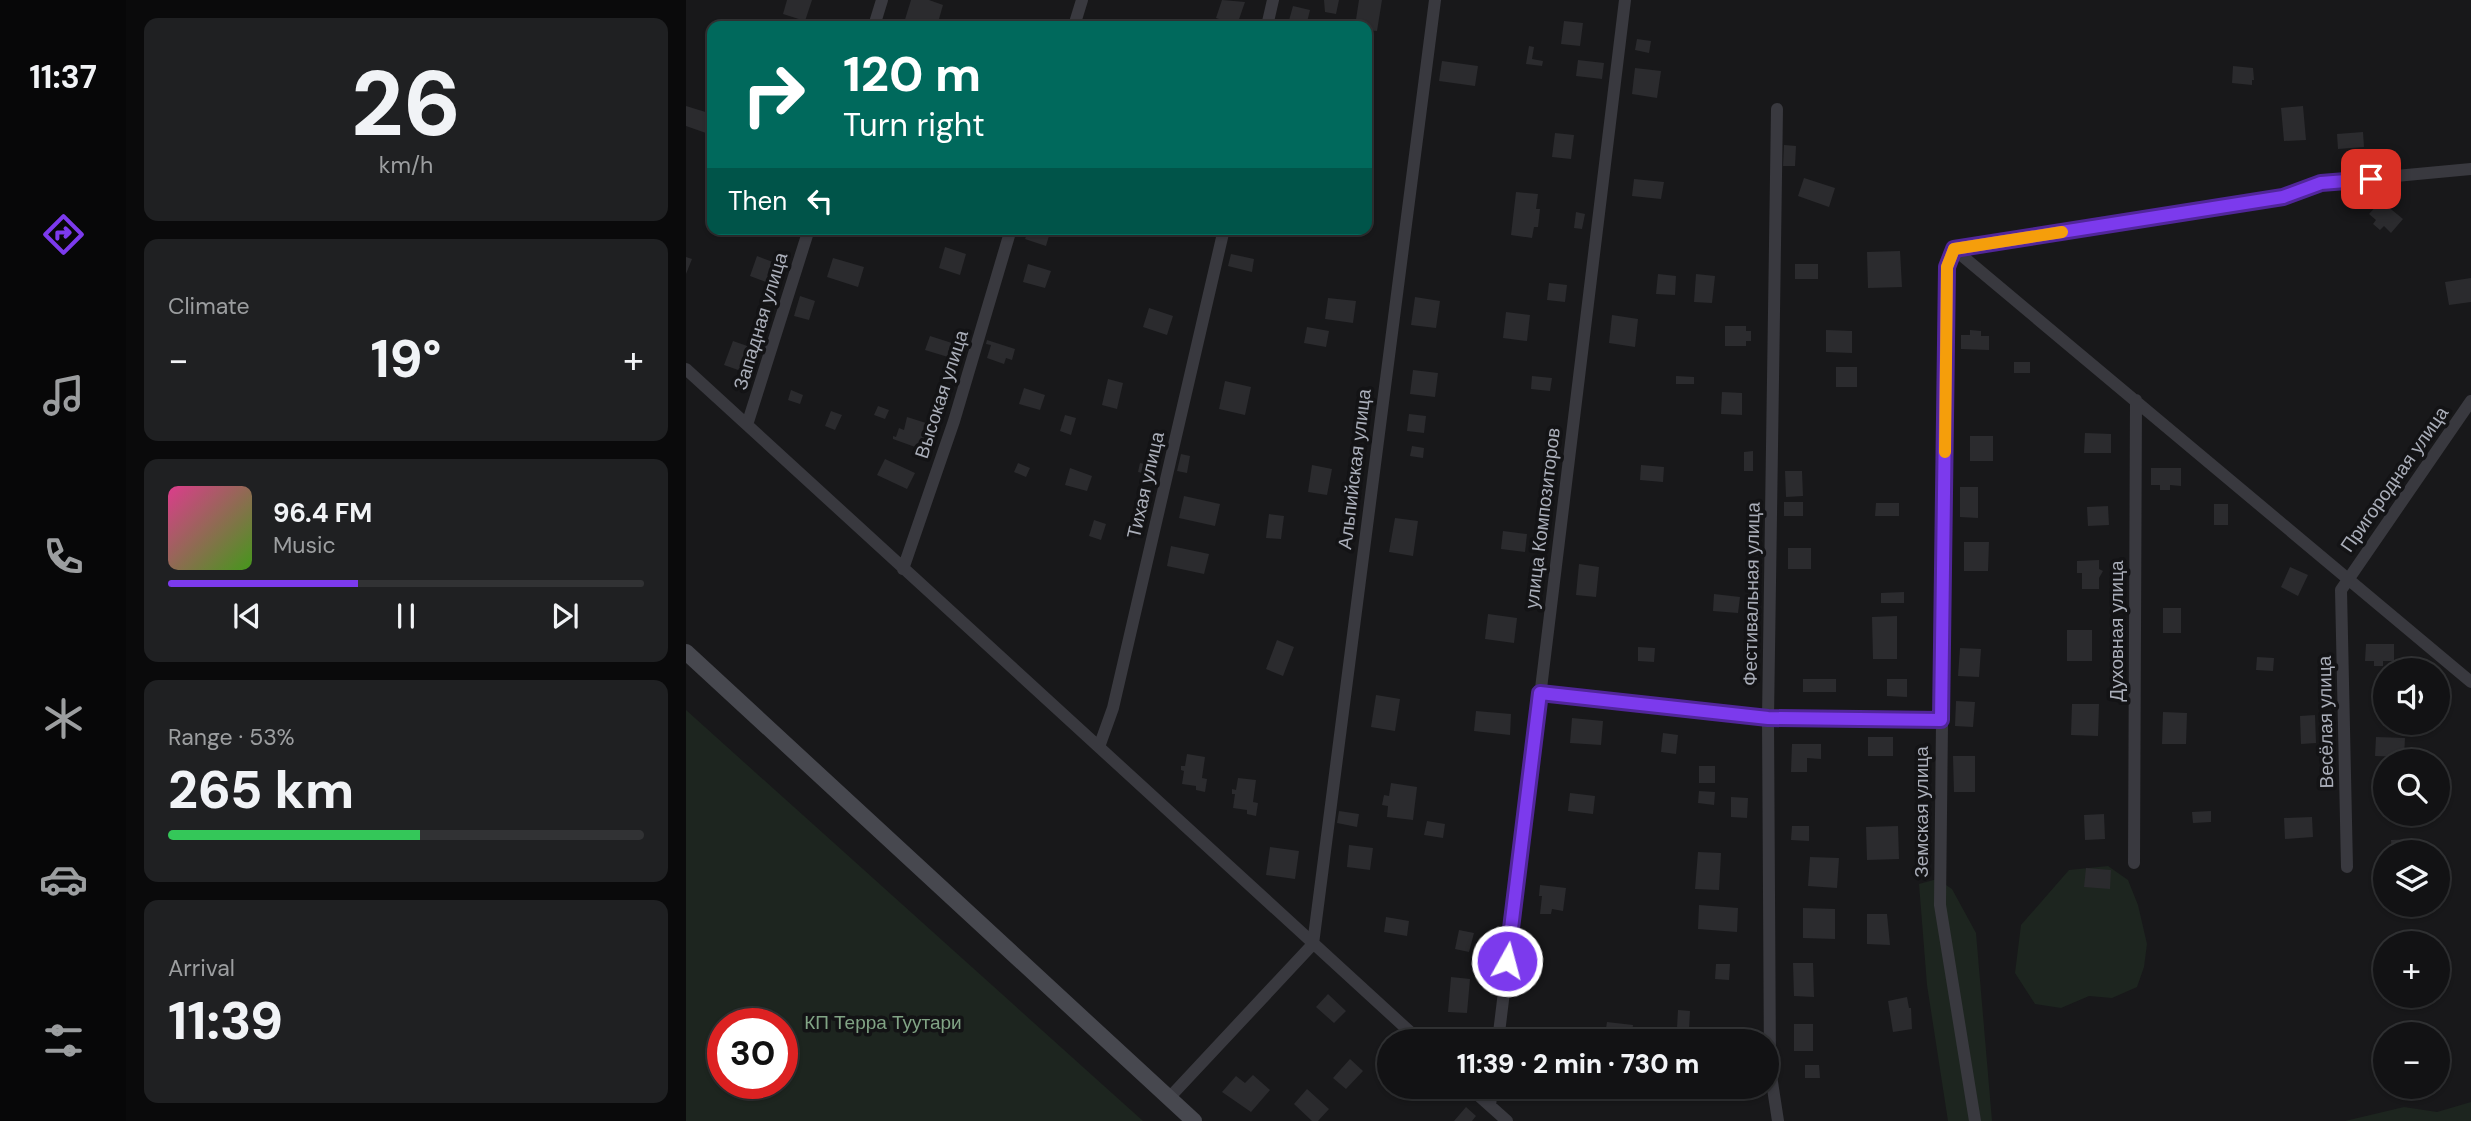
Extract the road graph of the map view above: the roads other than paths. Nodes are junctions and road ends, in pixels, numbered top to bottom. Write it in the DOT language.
graph roads {
  1 [pos="882,0"];
  2 [pos="1082,0"];
  3 [pos="1273,0"];
  4 [pos="1435,0"];
  5 [pos="1625,0"];
  6 [pos="876,21"];
  7 [pos="1076,21"];
  8 [pos="1268,21"];
  9 [pos="1777,109"];
  10 [pos="2471,169"];
  11 [pos="807,235"];
  12 [pos="1010,235"];
  13 [pos="1223,235"];
  14 [pos="1954,249"];
  15 [pos="686,369"];
  16 [pos="2136,400"];
  17 [pos="2471,401"];
  18 [pos="747,425"];
  19 [pos="902,569"];
  20 [pos="2348,579"];
  21 [pos="686,652"];
  22 [pos="2471,682"];
  23 [pos="1540,693"];
  24 [pos="1768,718"];
  25 [pos="1941,720"];
  26 [pos="1100,747"];
  27 [pos="2134,863"];
  28 [pos="2347,867"];
  29 [pos="1313,944"];
  30 [pos="1407,1029"];
  31 [pos="1499,1029"];
  32 [pos="1169,1098"];
  33 [pos="1483,1099"];
  34 [pos="1491,1099"];
  35 [pos="1490,1105"];
  36 [pos="1194,1121"];
  37 [pos="1507,1121"];
  38 [pos="1778,1121"];
  39 [pos="1975,1121"];
  1 -- 6 [label="street"];
  2 -- 7 [label="street"];
  3 -- 8 [label="street"];
  4 -- 29 [label="street, Альпийская улица"];
  5 -- 23 [label="street, улица Композиторов"];
  9 -- 24 [label="street, Фестивальная улица"];
  10 -- 14 [label="street"];
  11 -- 18 [label="street, Западная улица"];
  12 -- 19 [label="street, Высокая улица"];
  13 -- 26 [label="street, Тихая улица"];
  14 -- 16 [label="street"];
  14 -- 25 [label="street, Земская улица"];
  15 -- 18 [label="street"];
  16 -- 20 [label="street"];
  16 -- 27 [label="street, Духовная улица"];
  17 -- 20 [label="street, Пригородная улица"];
  18 -- 19 [label="street"];
  19 -- 26 [label="street"];
  20 -- 22 [label="street"];
  20 -- 28 [label="street, Весёлая улица"];
  21 -- 32 [label="street"];
  23 -- 24 [label="lane"];
  23 -- 31 [label="street, улица Композиторов"];
  24 -- 25 [label="lane"];
  24 -- 38 [label="street, Фестивальная улица"];
  25 -- 39 [label="street, Земская улица"];
  26 -- 29 [label="street"];
  29 -- 30 [label="street"];
  29 -- 32 [label="street"];
  32 -- 36 [label="street"];
  33 -- 35 [label="street"];
  34 -- 35 [label="street"];
  35 -- 37 [label="street"];
}
